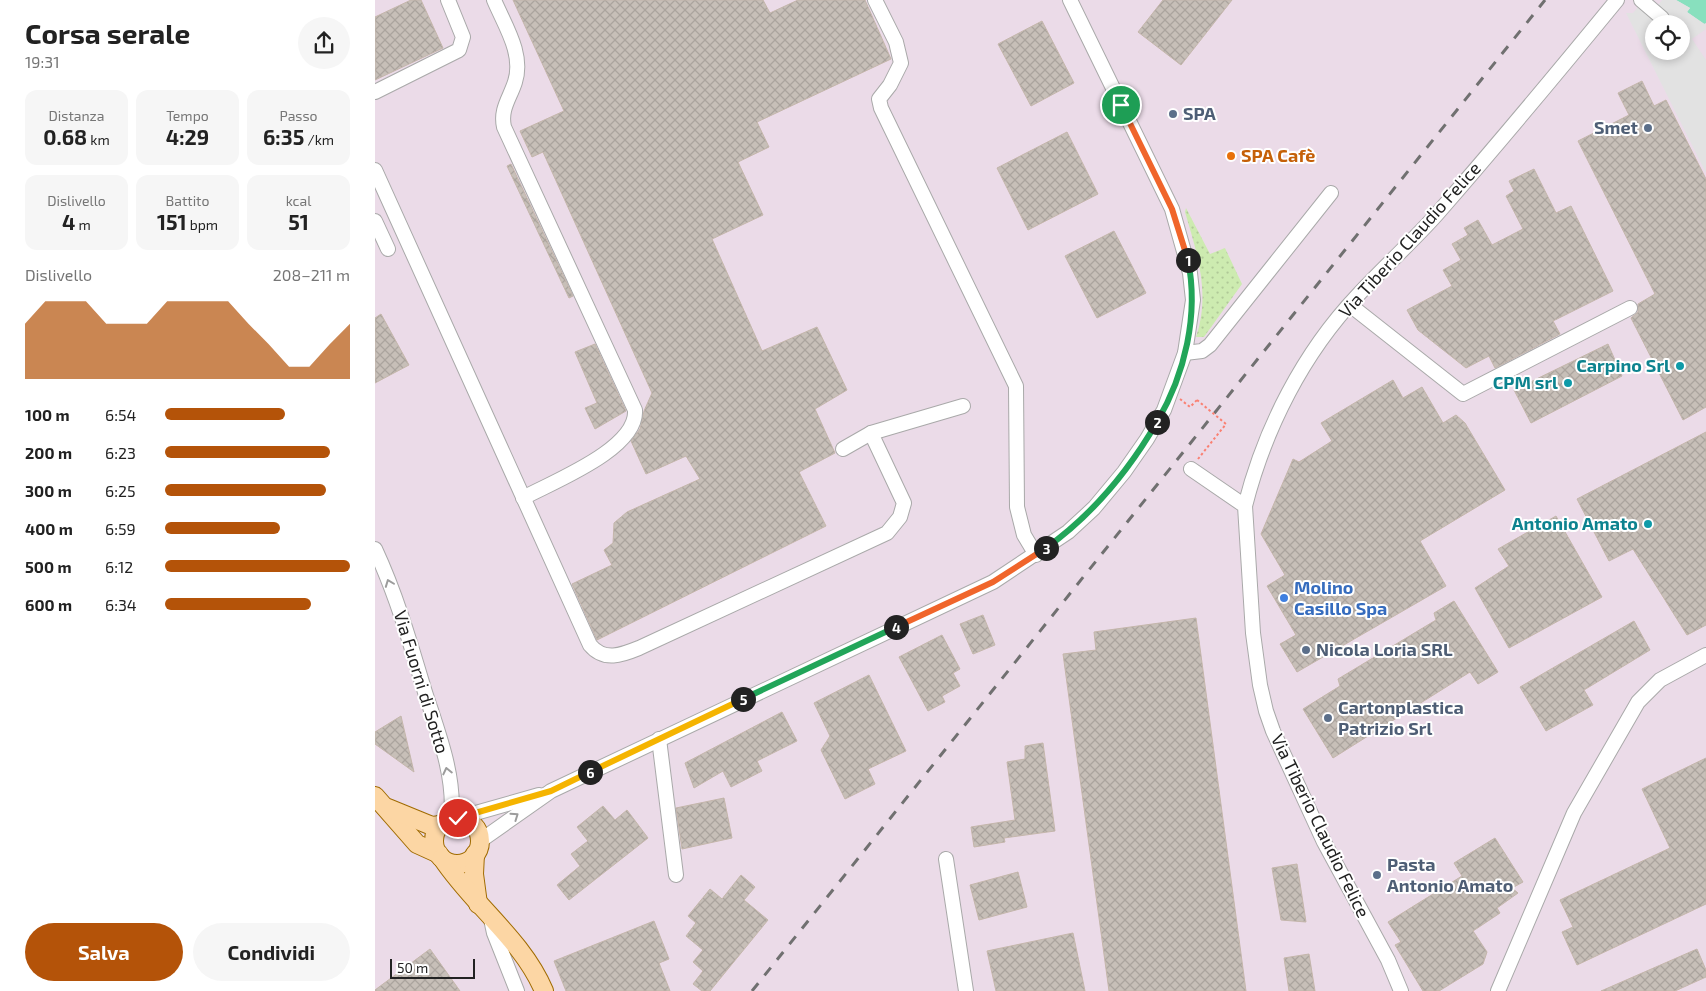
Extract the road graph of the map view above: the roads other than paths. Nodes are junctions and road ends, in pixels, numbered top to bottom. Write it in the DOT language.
graph roads {
  1 [pos="448,0"];
  2 [pos="494,0"];
  3 [pos="875,0"];
  4 [pos="1070,0"];
  5 [pos="1617,0"];
  6 [pos="1641,0"];
  7 [pos="1658,15"];
  8 [pos="375,92"];
  9 [pos="375,170"];
  10 [pos="1331,193"];
  11 [pos="375,221"];
  12 [pos="388,249"];
  13 [pos="1350,305"];
  14 [pos="1630,308"];
  15 [pos="1185,353"];
  16 [pos="963,406"];
  17 [pos="871,433"];
  18 [pos="843,449"];
  19 [pos="1191,469"];
  20 [pos="523,498"];
  21 [pos="1245,506"];
  22 [pos="375,549"];
  23 [pos="1036,555"];
  24 [pos="1706,655"];
  25 [pos="659,738"];
  26 [pos="551,791"];
  27 [pos="380,802"];
  28 [pos="450,820"];
  29 [pos="477,848"];
  30 [pos="440,856"];
  31 [pos="946,859"];
  32 [pos="676,875"];
  33 [pos="478,904"];
  34 [pos="491,919"];
  35 [pos="517,991"];
  36 [pos="544,991"];
  37 [pos="966,991"];
  38 [pos="1401,991"];
  39 [pos="1498,991"];
  1 -- 8 [label="street"];
  2 -- 20 [label="street"];
  3 -- 23 [label="street"];
  4 -- 15 [label="street"];
  5 -- 13 [label="street, Via Tiberio Claudio Felice"];
  6 -- 7 [label="street"];
  9 -- 20 [label="street"];
  10 -- 15 [label="street"];
  11 -- 12 [label="street"];
  13 -- 14 [label="street"];
  13 -- 21 [label="street, Via Tiberio Claudio Felice"];
  15 -- 23 [label="street"];
  16 -- 17 [label="street"];
  17 -- 18 [label="street"];
  17 -- 20 [label="street"];
  19 -- 21 [label="street"];
  21 -- 38 [label="street, Via Tiberio Claudio Felice"];
  28 -- 22 [label="street, Via Fuorni di Sotto, one-way"];
  23 -- 25 [label="street"];
  24 -- 39 [label="street"];
  25 -- 26 [label="street"];
  25 -- 32 [label="street"];
  26 -- 28 [label="street"];
  29 -- 26 [label="street, one-way"];
  27 -- 28 [label="main road"];
  27 -- 30 [label="main road"];
  28 -- 29 [label="main road"];
  28 -- 30 [label="main road"];
  29 -- 30 [label="main road"];
  29 -- 33 [label="main road"];
  30 -- 33 [label="main road"];
  31 -- 37 [label="street"];
  33 -- 34 [label="main road"];
  34 -- 35 [label="street"];
  34 -- 36 [label="main road"];
}
